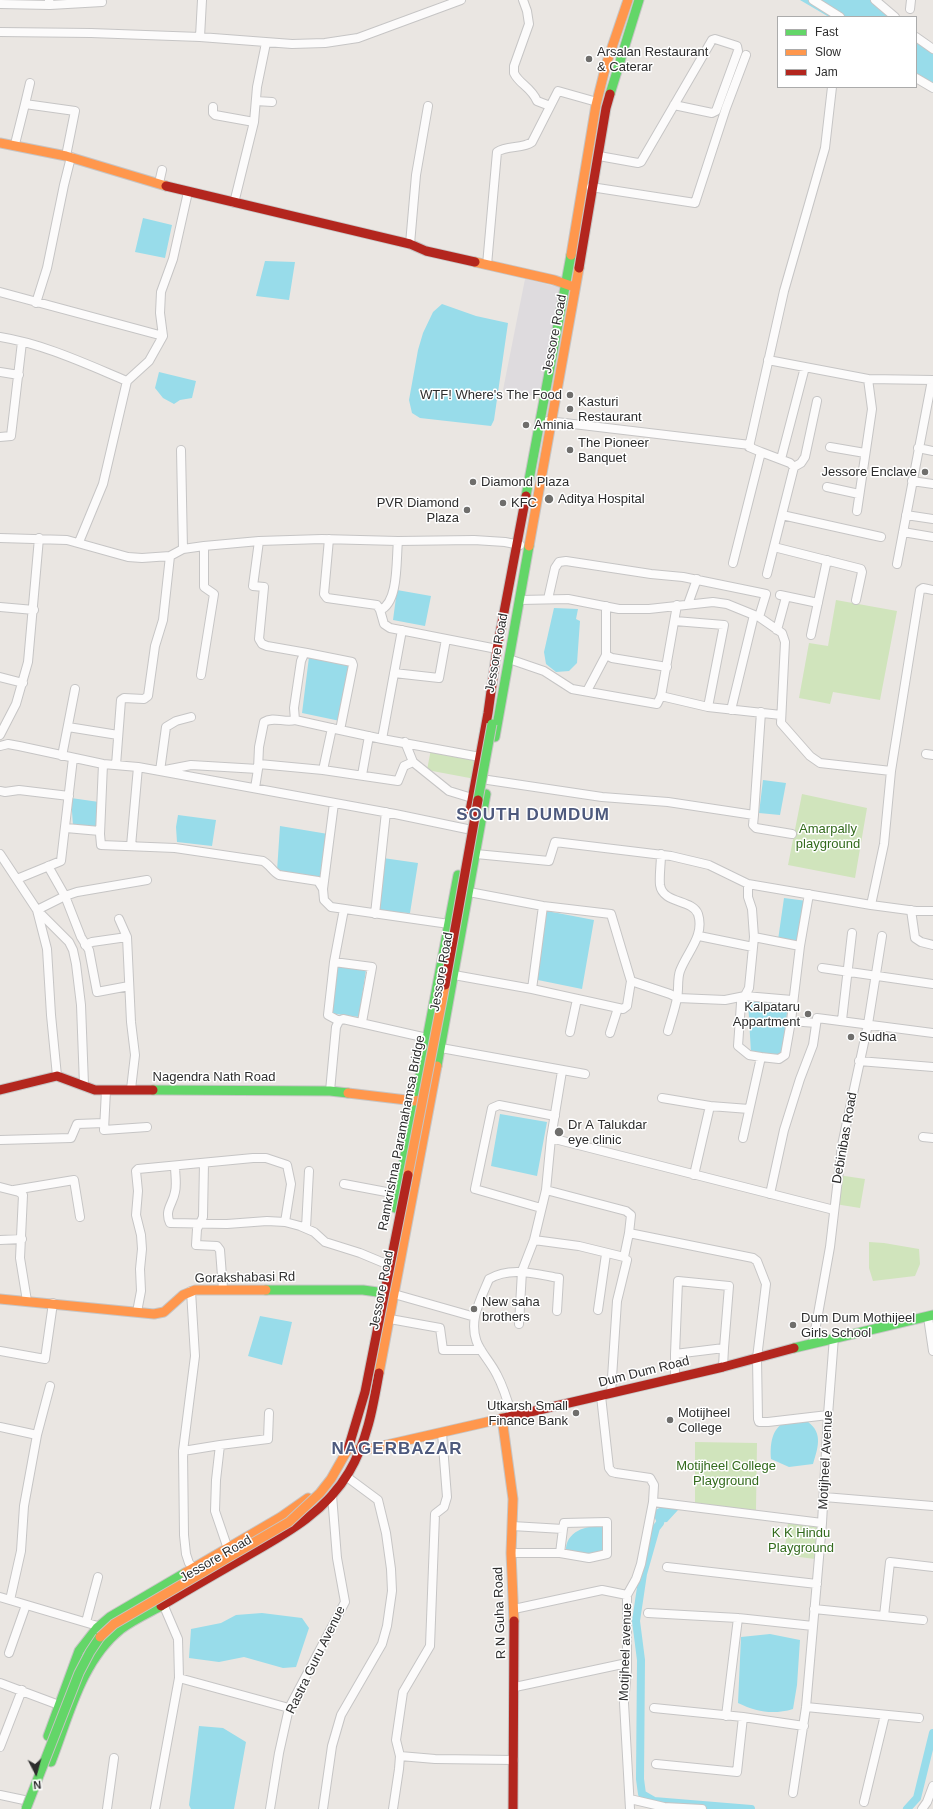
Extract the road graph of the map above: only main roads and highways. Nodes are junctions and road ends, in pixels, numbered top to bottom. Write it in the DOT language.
graph roads {
  1 [pos="628,0"];
  2 [pos="639,0"];
  3 [pos="606,65"];
  4 [pos="617,68"];
  5 [pos="0,143"];
  6 [pos="566,284"];
  7 [pos="577,288"];
  8 [pos="488,713"];
  9 [pos="499,714"];
  10 [pos="492,724"];
  11 [pos="0,1090"];
  12 [pos="430,1098"];
  13 [pos="416,1101"];
  14 [pos="378,1292"];
  15 [pos="394,1294"];
  16 [pos="0,1299"];
  17 [pos="930,1316"];
  18 [pos="502,1418"];
  19 [pos="344,1447"];
  20 [pos="360,1451"];
  21 [pos="24,1806"];
  22 [pos="33,1809"];
  23 [pos="513,1809"];
  1 -- 3 [label="main road, Jessore Road"];
  2 -- 4 [label="main road, Jessore Road"];
  3 -- 4 [label="main road"];
  3 -- 6 [label="main road, Jessore Road"];
  4 -- 7 [label="main road, Jessore Road"];
  5 -- 6 [label="main road"];
  6 -- 7 [label="main road"];
  6 -- 8 [label="main road, Jessore Road"];
  7 -- 9 [label="main road, Jessore Road"];
  8 -- 10 [label="main road"];
  8 -- 13 [label="main road, Jessore Road"];
  9 -- 10 [label="main road"];
  9 -- 12 [label="main road, Jessore Road"];
  10 -- 21 [label="main road, Ramkrishna Paramahamsa Bridge, bridge"];
  11 -- 13 [label="main road, Nagendra Nath Road"];
  12 -- 13 [label="main road, Nagendra Nath Road"];
  12 -- 15 [label="main road, Jessore Road"];
  13 -- 14 [label="main road, Jessore Road"];
  14 -- 15 [label="main road, Gorakshabasi Rd"];
  14 -- 16 [label="main road, Gorakshabasi Rd"];
  14 -- 19 [label="main road, Jessore Road"];
  15 -- 20 [label="main road, Jessore Road"];
  17 -- 18 [label="main road, Dum Dum Road"];
  18 -- 20 [label="main road, Dum Dum Road"];
  18 -- 23 [label="main road, R N Guha Road"];
  19 -- 20 [label="main road"];
  19 -- 21 [label="main road, Jessore Road"];
  20 -- 22 [label="main road, Jessore Road"];
}
